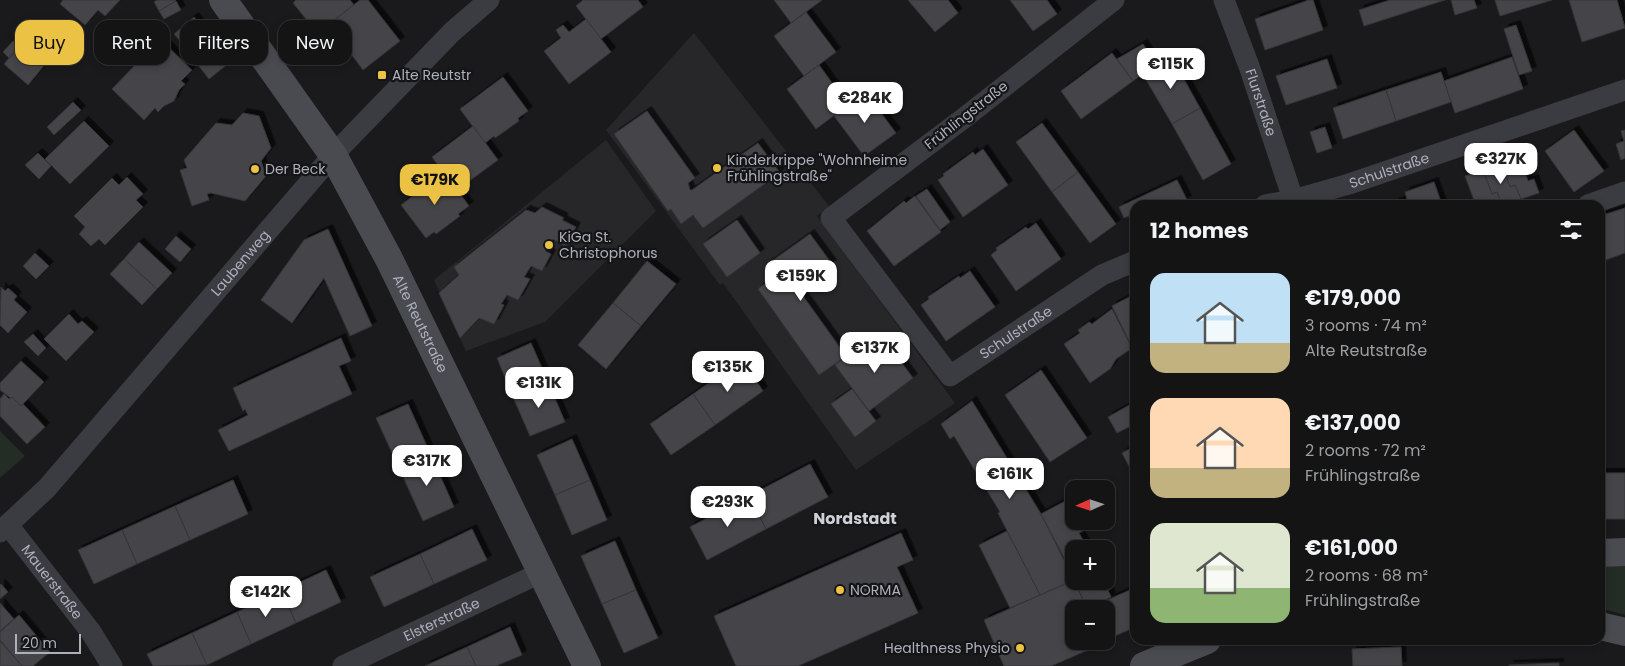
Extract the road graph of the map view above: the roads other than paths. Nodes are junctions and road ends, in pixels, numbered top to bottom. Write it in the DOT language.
graph roads {
  1 [pos="223,0"];
  2 [pos="488,0"];
  3 [pos="1114,0"];
  4 [pos="1224,0"];
  5 [pos="1625,90"];
  6 [pos="332,155"];
  7 [pos="1625,192"];
  8 [pos="1293,200"];
  9 [pos="1300,200"];
  10 [pos="1602,200"];
  11 [pos="1130,263"];
  12 [pos="950,376"];
  13 [pos="4,529"];
  14 [pos="1625,552"];
  15 [pos="1605,553"];
  16 [pos="540,573"];
  17 [pos="1605,627"];
  18 [pos="1625,632"];
  19 [pos="1195,645"];
  20 [pos="112,666"];
  21 [pos="343,666"];
  22 [pos="587,666"];
  23 [pos="1144,666"];
  1 -- 6 [label="main road, Alte Reutstraße"];
  2 -- 6 [label="street, Laubenweg"];
  3 -- 12 [label="street, Frühlingstraße"];
  4 -- 8 [label="street, Flurstraße"];
  5 -- 9 [label="street, Schulstraße"];
  6 -- 13 [label="street, Laubenweg"];
  6 -- 16 [label="main road, Alte Reutstraße"];
  7 -- 10 [label="street"];
  11 -- 12 [label="street, Schulstraße"];
  13 -- 20 [label="street, Mauerstraße"];
  14 -- 15 [label="main road"];
  16 -- 21 [label="street, Elsterstraße"];
  16 -- 22 [label="main road, Alte Reutstraße"];
  17 -- 18 [label="main road"];
  19 -- 23 [label="main road"];
}
